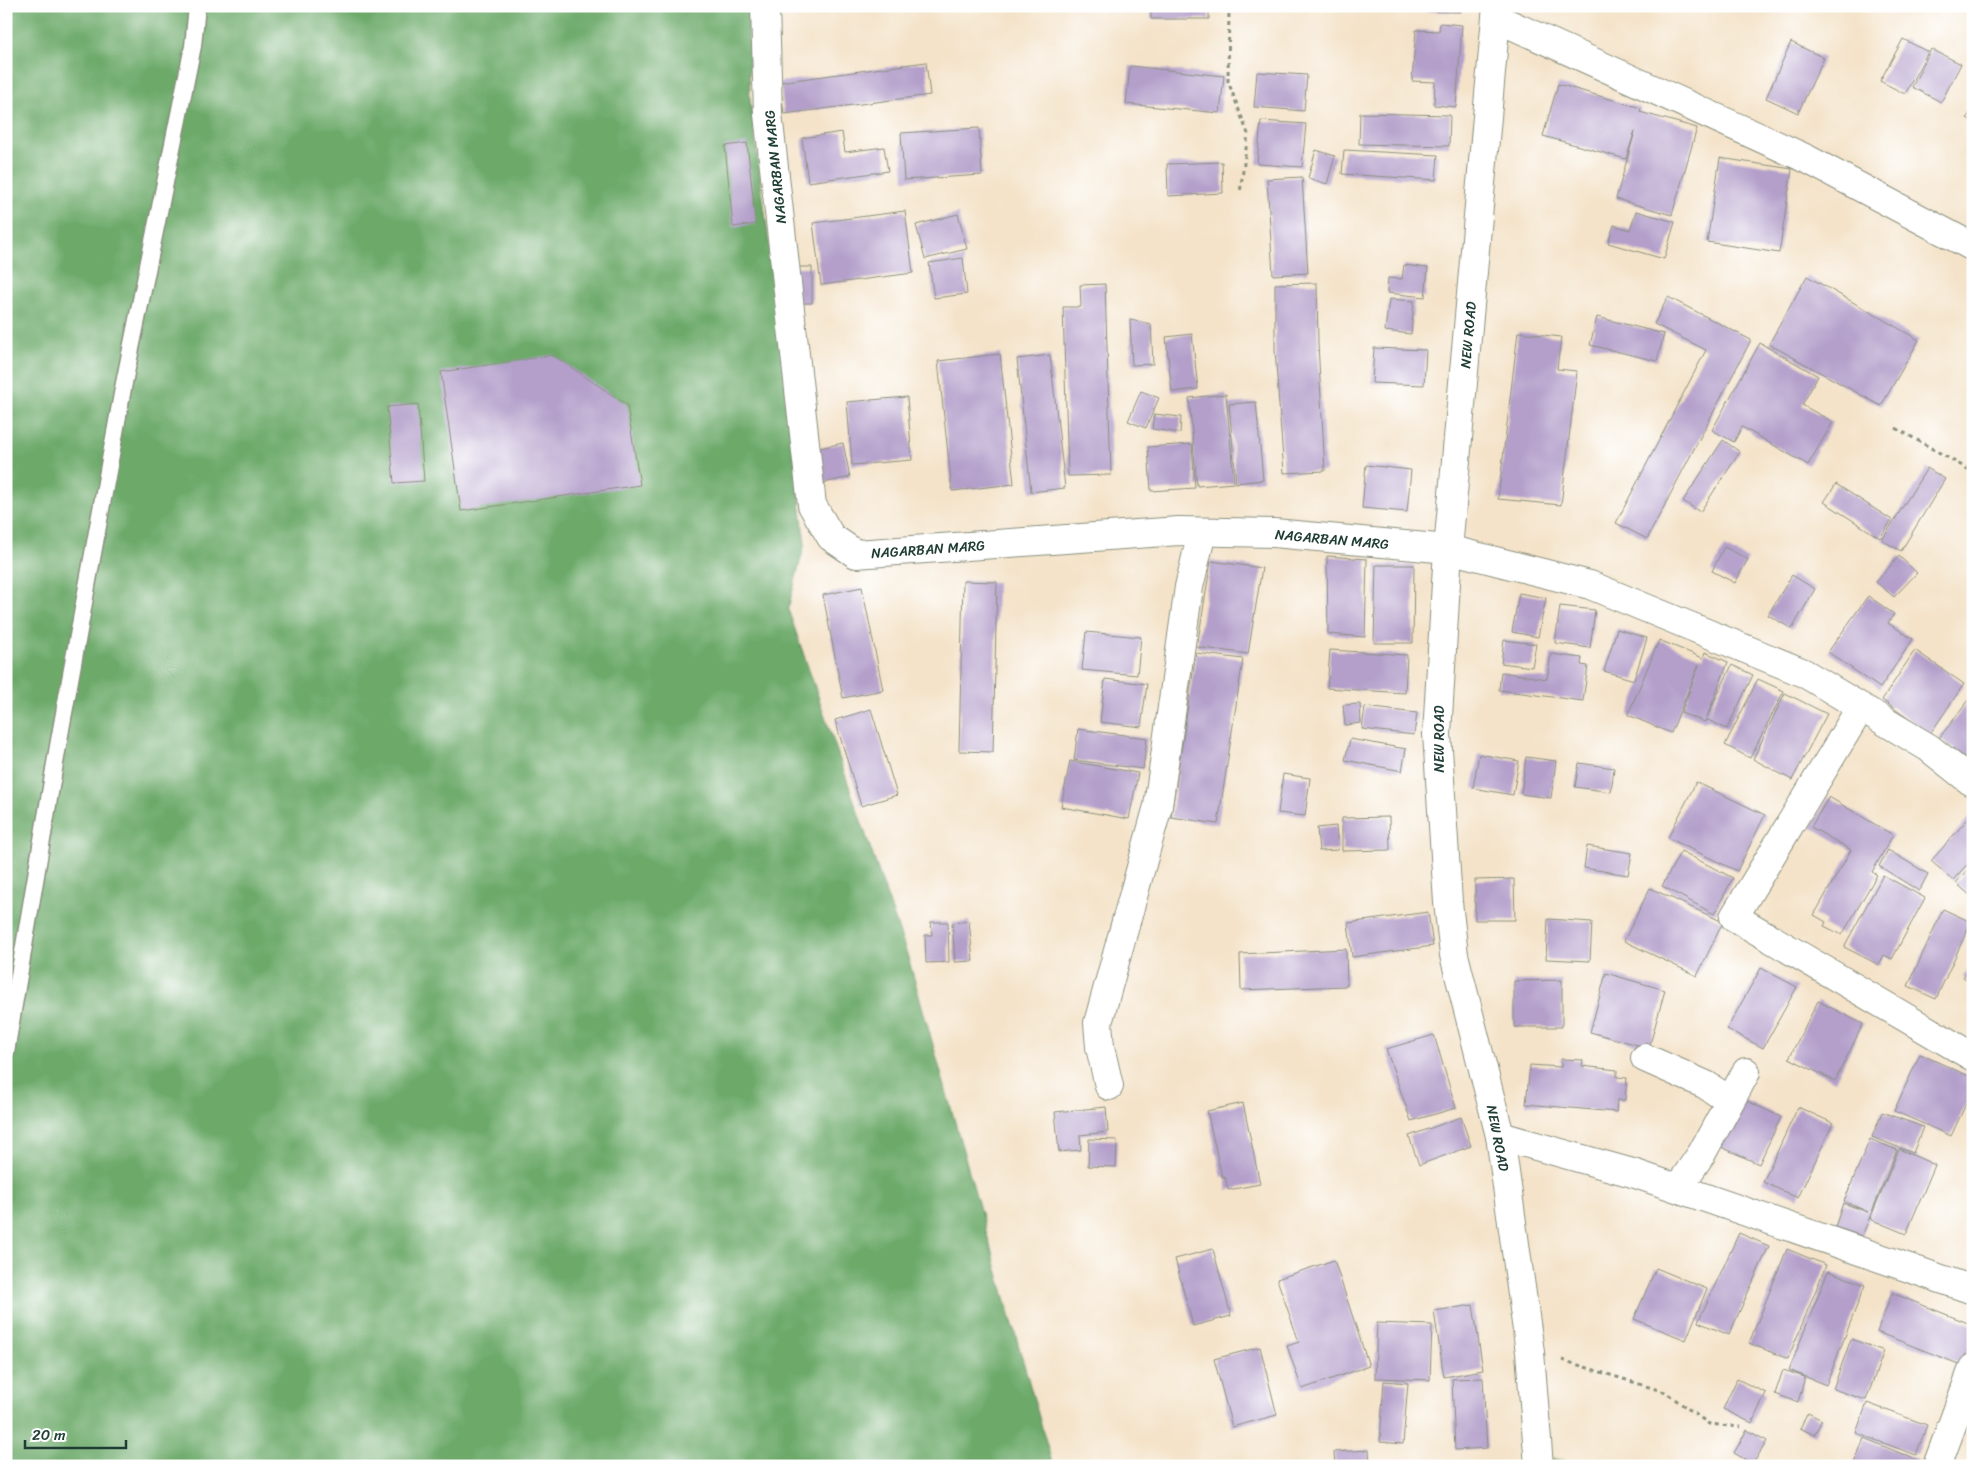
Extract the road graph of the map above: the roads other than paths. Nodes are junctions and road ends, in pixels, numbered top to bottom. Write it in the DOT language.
graph roads {
  1 [pos="197,6"];
  2 [pos="765,6"];
  3 [pos="1497,12"];
  4 [pos="1973,247"];
  5 [pos="1202,532"];
  6 [pos="1448,549"];
  7 [pos="1861,707"];
  8 [pos="1973,783"];
  9 [pos="6,1052"];
  10 [pos="1645,1058"];
  11 [pos="1973,1058"];
  12 [pos="1746,1072"];
  13 [pos="1109,1086"];
  14 [pos="1730,1101"];
  15 [pos="1500,1136"];
  16 [pos="1678,1188"];
  17 [pos="1973,1290"];
  18 [pos="1973,1368"];
  19 [pos="1539,1466"];
  20 [pos="1937,1466"];
  1 -- 9 [label="lane"];
  2 -- 5 [label="street, NAGARBAN MARG"];
  3 -- 4 [label="street"];
  3 -- 6 [label="street, NEW ROAD"];
  5 -- 6 [label="street, NAGARBAN MARG"];
  5 -- 13 [label="street"];
  6 -- 7 [label="street, NAGARBAN MARG"];
  6 -- 15 [label="street, NEW ROAD"];
  7 -- 8 [label="street, NAGARBAN MARG"];
  7 -- 11 [label="street"];
  10 -- 14 [label="street"];
  12 -- 14 [label="street"];
  14 -- 16 [label="street"];
  15 -- 16 [label="street"];
  15 -- 19 [label="street, NEW ROAD"];
  16 -- 17 [label="street"];
  18 -- 20 [label="street"];
}
